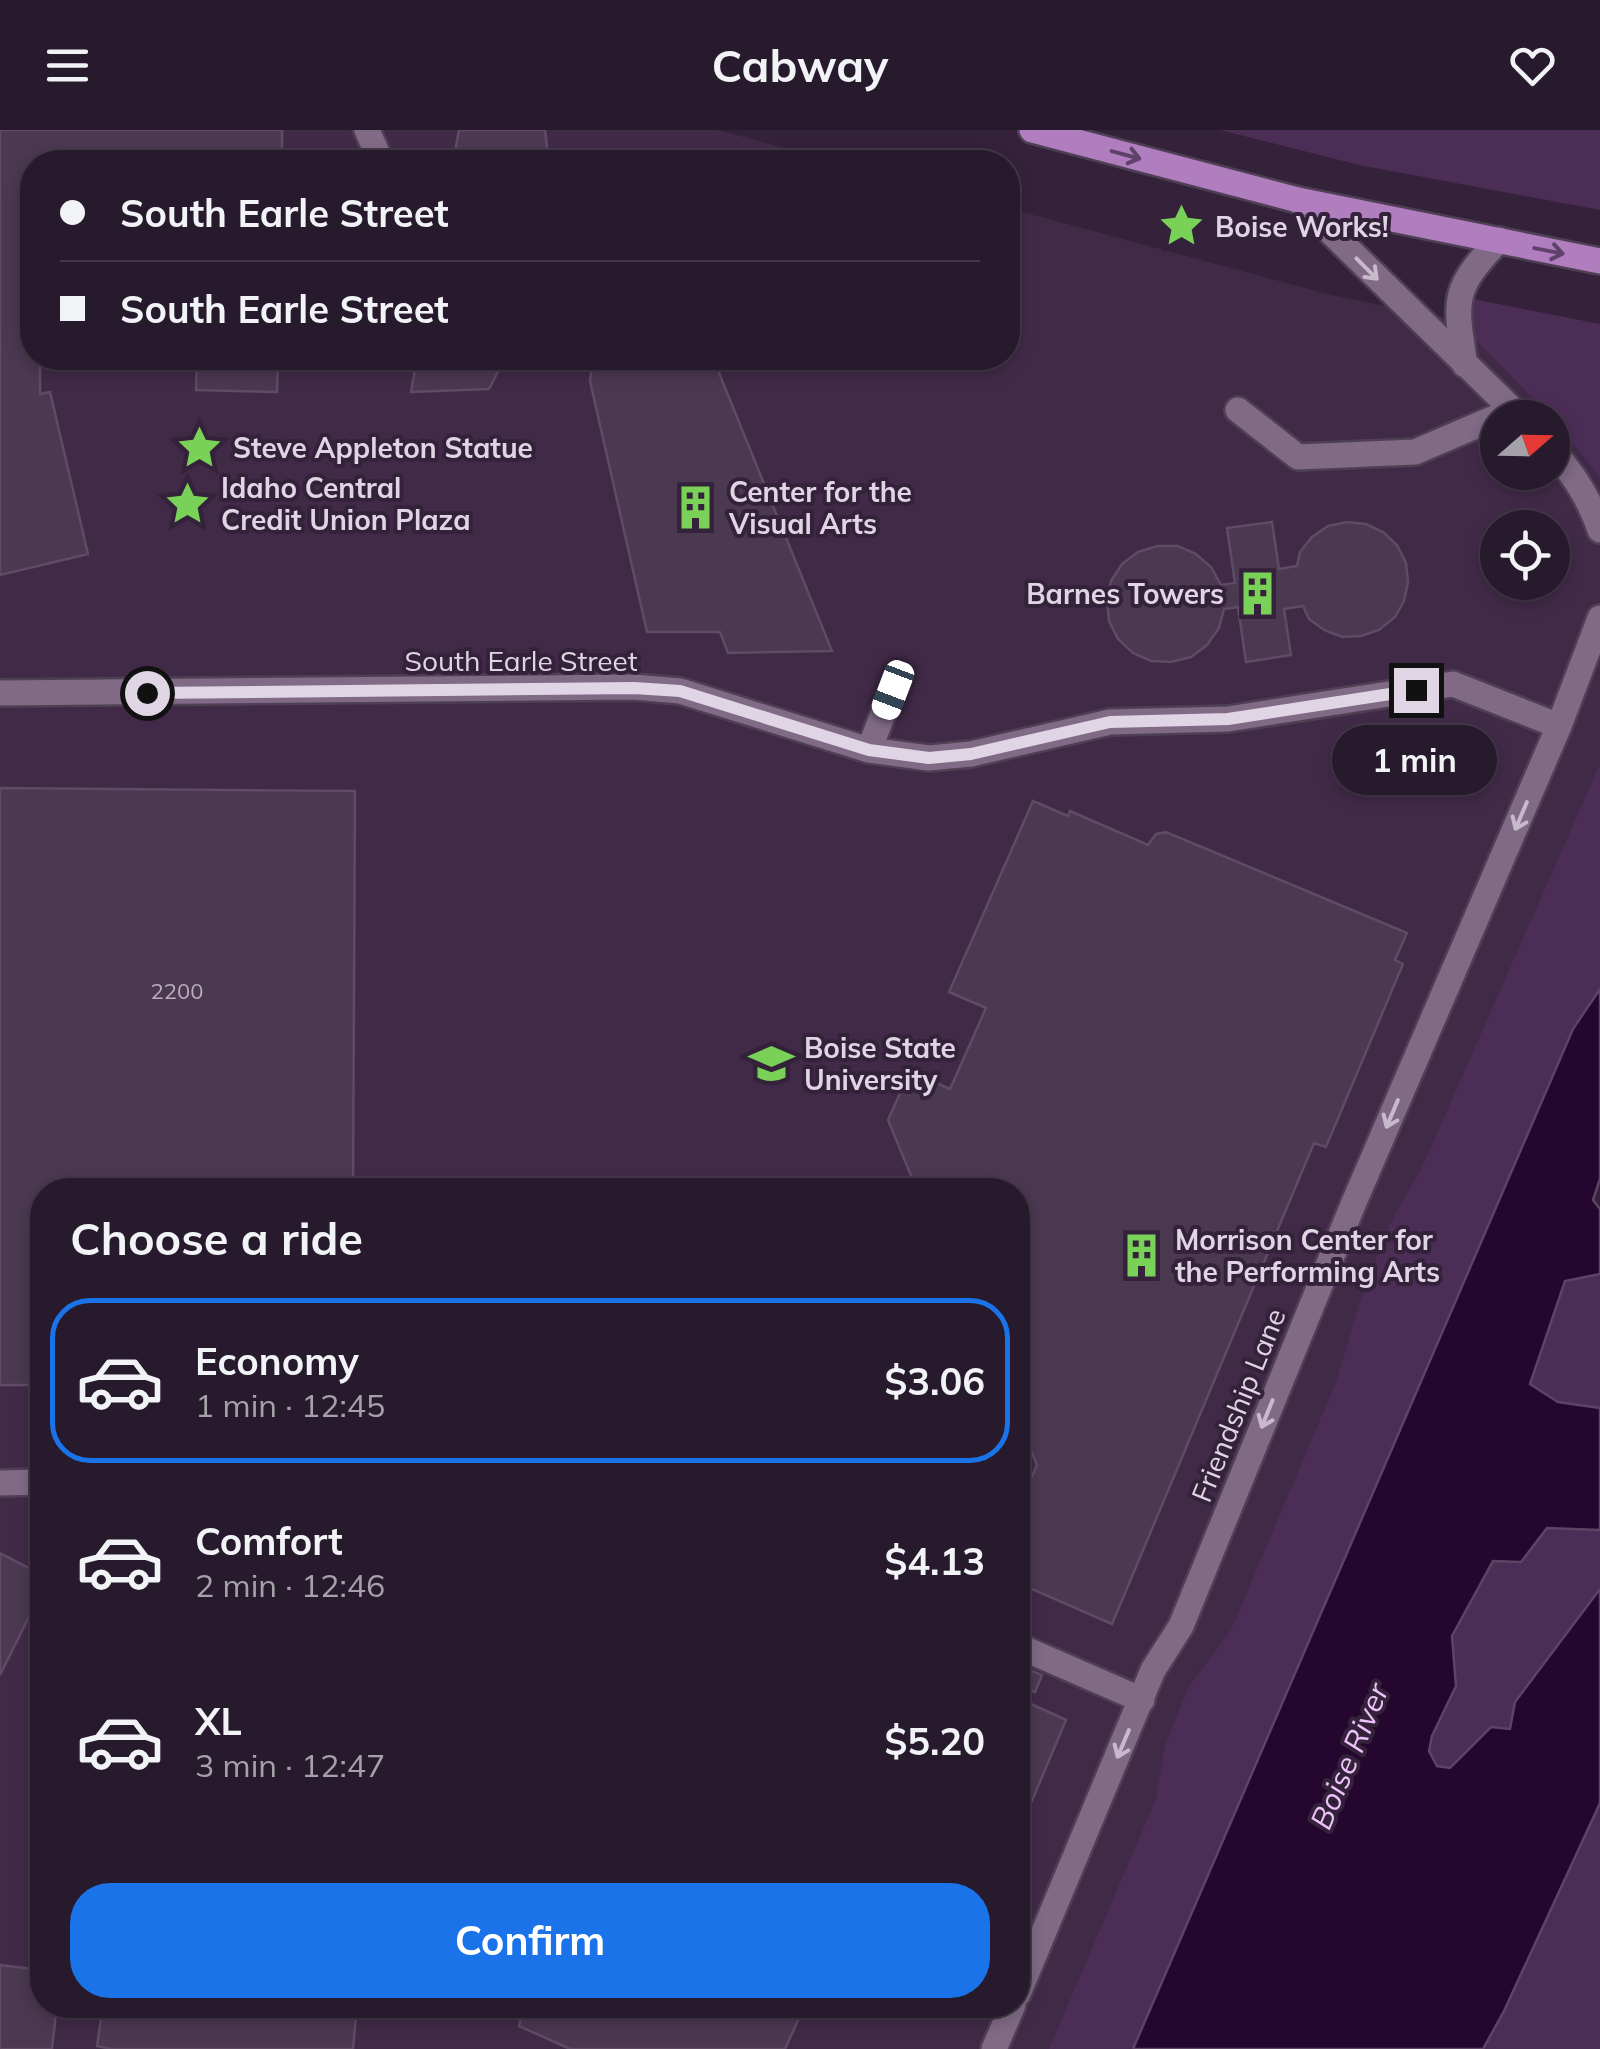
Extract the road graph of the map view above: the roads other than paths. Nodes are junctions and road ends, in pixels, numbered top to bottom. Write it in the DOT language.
graph roads {
  1 [pos="1032,130"];
  2 [pos="1298,200"];
  3 [pos="1499,240"];
  4 [pos="1600,261"];
  5 [pos="1465,365"];
  6 [pos="1502,400"];
  7 [pos="1238,410"];
  8 [pos="1480,428"];
  9 [pos="1570,472"];
  10 [pos="1600,530"];
  11 [pos="1600,618"];
  12 [pos="897,678"];
  13 [pos="0,694"];
  14 [pos="1559,726"];
  15 [pos="869,750"];
  16 [pos="30,1482"];
  17 [pos="0,1483"];
  18 [pos="1030,1651"];
  19 [pos="1142,1700"];
  20 [pos="1030,1966"];
  21 [pos="1007,2018"];
  22 [pos="994,2049"];
  1 -- 2 [label="main road, one-way"];
  2 -- 3 [label="main road"];
  2 -- 5 [label="street, one-way"];
  3 -- 4 [label="main road, one-way"];
  3 -- 5 [label="street"];
  5 -- 6 [label="street"];
  7 -- 8 [label="street"];
  9 -- 10 [label="street"];
  11 -- 14 [label="street, Friendship Lane"];
  12 -- 15 [label="street"];
  13 -- 15 [label="street, South Earle Street"];
  14 -- 15 [label="street, South Earle Street"];
  14 -- 19 [label="street, Friendship Lane, one-way"];
  16 -- 17 [label="street"];
  18 -- 19 [label="street"];
  19 -- 20 [label="street, Friendship Lane, one-way"];
  21 -- 22 [label="street"];
}
